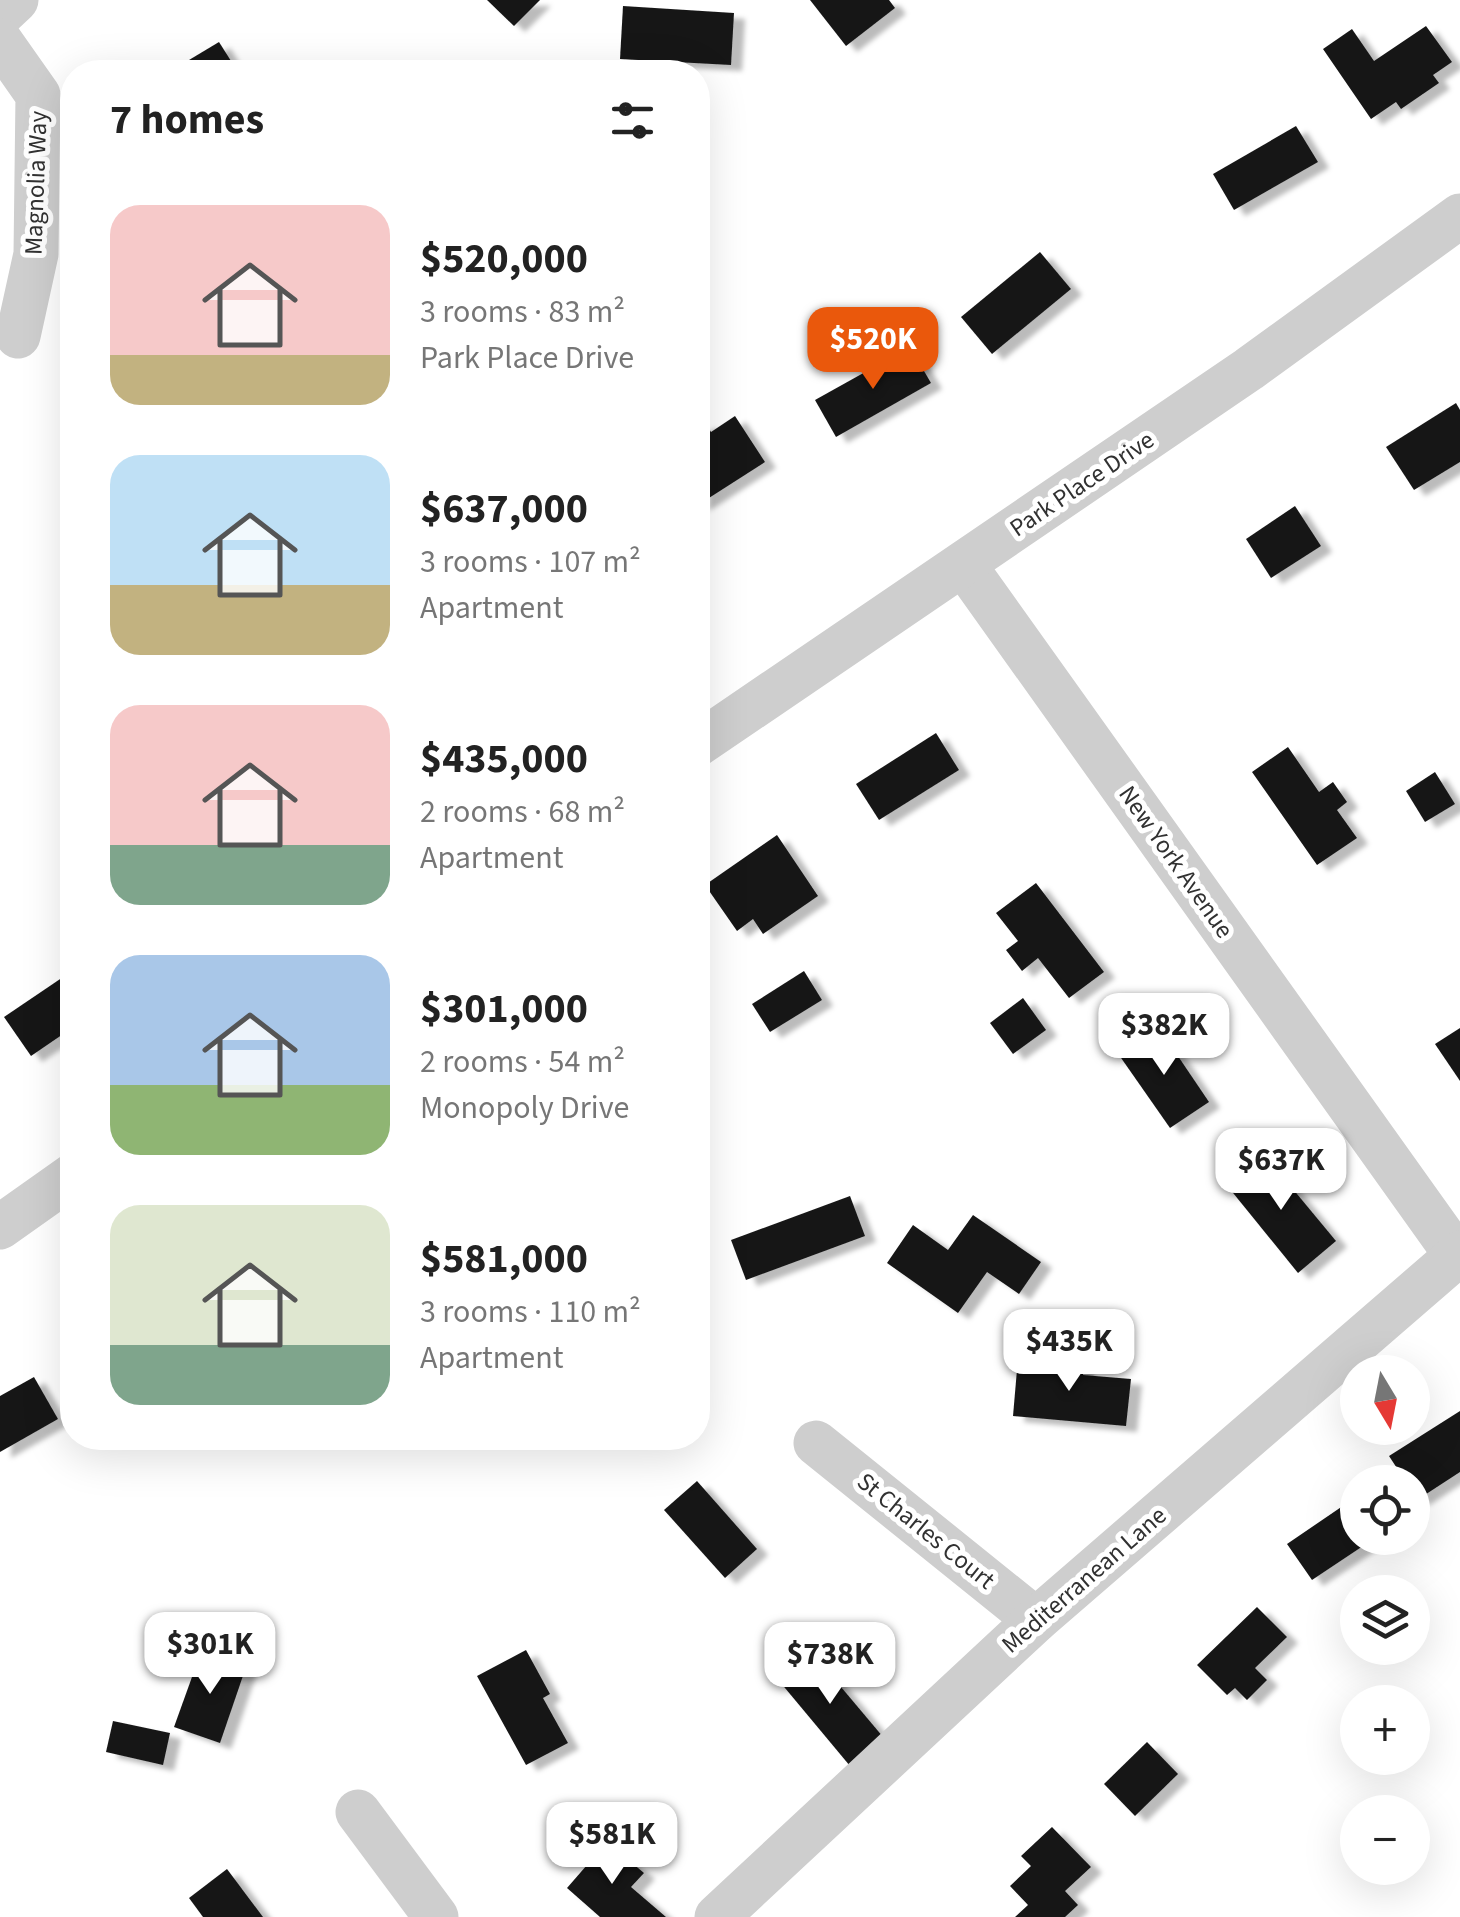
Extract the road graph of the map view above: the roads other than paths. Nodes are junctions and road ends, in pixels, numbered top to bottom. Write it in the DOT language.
graph roads {
  1 [pos="16,0"];
  2 [pos="0,15"];
  3 [pos="0,41"];
  4 [pos="1460,216"];
  5 [pos="18,336"];
  6 [pos="964,565"];
  7 [pos="710,736"];
  8 [pos="60,1184"];
  9 [pos="0,1227"];
  10 [pos="1458,1255"];
  11 [pos="816,1443"];
  12 [pos="1036,1620"];
  13 [pos="358,1812"];
  14 [pos="436,1917"];
  15 [pos="717,1917"];
  1 -- 2 [label="street"];
  3 -- 5 [label="street, Magnolia Way"];
  4 -- 6 [label="street, Park Place Drive"];
  6 -- 7 [label="street, Park Place Drive"];
  6 -- 10 [label="street, New York Avenue"];
  8 -- 9 [label="street"];
  10 -- 12 [label="street, Mediterranean Lane"];
  11 -- 12 [label="street, St Charles Court"];
  12 -- 15 [label="street, Mediterranean Lane"];
  13 -- 14 [label="street"];
}
